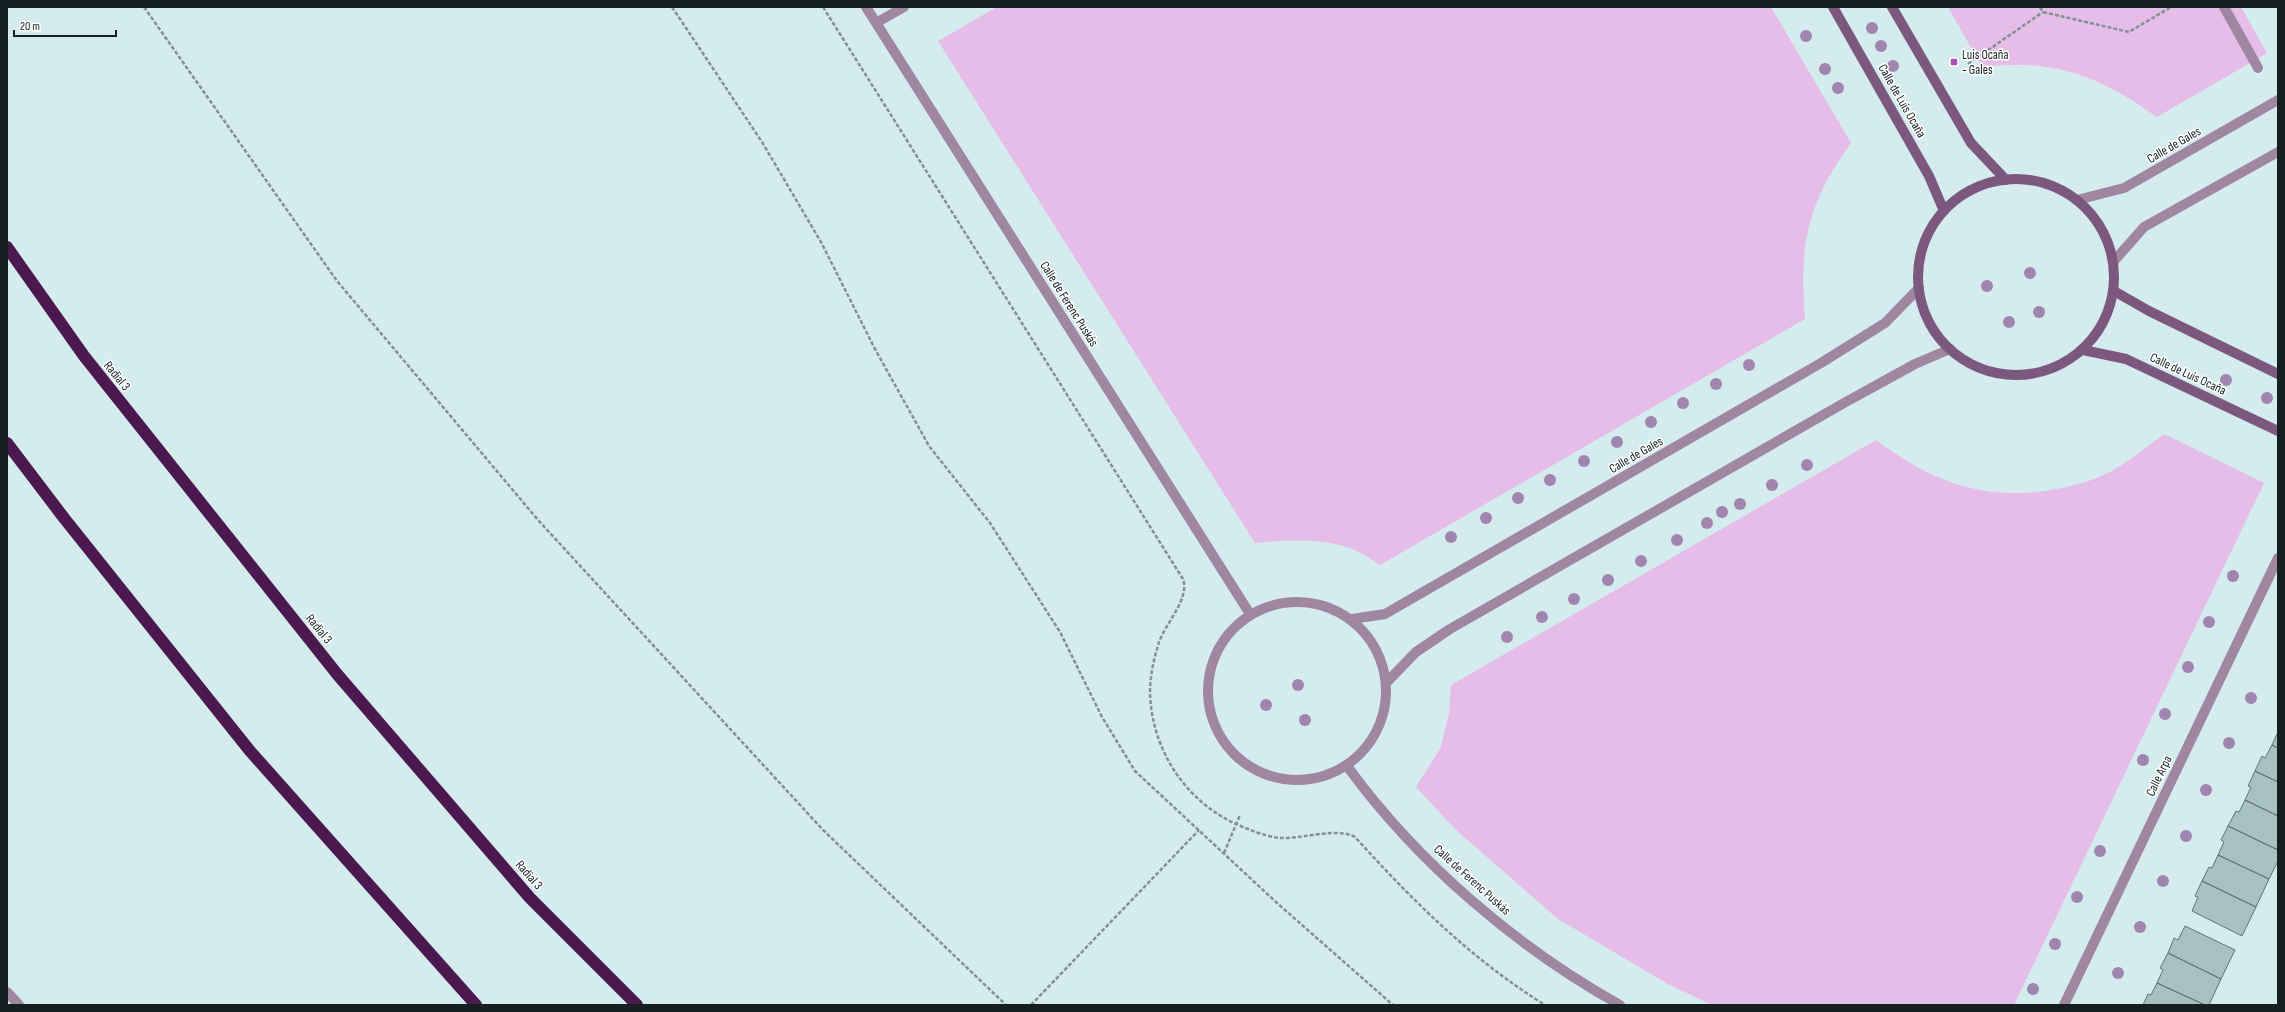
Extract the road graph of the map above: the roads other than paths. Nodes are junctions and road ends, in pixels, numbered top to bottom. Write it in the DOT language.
graph roads {
  1 [pos="866,7"];
  2 [pos="904,7"];
  3 [pos="1833,7"];
  4 [pos="1892,7"];
  5 [pos="2224,7"];
  6 [pos="876,23"];
  7 [pos="2258,68"];
  8 [pos="2278,100"];
  9 [pos="2278,152"];
  10 [pos="2006,180"];
  11 [pos="2077,200"];
  12 [pos="1944,211"];
  13 [pos="7,247"];
  14 [pos="2114,261"];
  15 [pos="1919,288"];
  16 [pos="2114,291"];
  17 [pos="1950,349"];
  18 [pos="2083,350"];
  19 [pos="2278,374"];
  20 [pos="2278,431"];
  21 [pos="7,443"];
  22 [pos="2278,558"];
  23 [pos="1250,614"];
  24 [pos="1352,620"];
  25 [pos="1387,682"];
  26 [pos="1347,766"];
  27 [pos="7,992"];
  28 [pos="19,1005"];
  29 [pos="476,1005"];
  30 [pos="637,1005"];
  31 [pos="1620,1005"];
  32 [pos="2064,1005"];
  1 -- 6 [label="street, Calle de Ferenc Puskás"];
  2 -- 6 [label="street"];
  3 -- 12 [label="main road, Calle de Luis Ocaña"];
  4 -- 10 [label="main road"];
  5 -- 7 [label="street"];
  6 -- 23 [label="street, Calle de Ferenc Puskás"];
  8 -- 11 [label="street, Calle de Gales"];
  9 -- 14 [label="street"];
  10 -- 11 [label="main road"];
  10 -- 12 [label="main road"];
  11 -- 14 [label="main road"];
  12 -- 15 [label="main road"];
  13 -- 30 [label="highway, Radial 3"];
  14 -- 16 [label="main road"];
  15 -- 17 [label="main road"];
  15 -- 24 [label="street, Calle de Gales"];
  16 -- 18 [label="main road"];
  16 -- 19 [label="main road"];
  17 -- 18 [label="main road"];
  17 -- 25 [label="street"];
  18 -- 20 [label="main road, Calle de Luis Ocaña"];
  21 -- 29 [label="highway"];
  22 -- 32 [label="street, Calle Arpa"];
  23 -- 24 [label="street"];
  23 -- 26 [label="street"];
  24 -- 25 [label="street"];
  25 -- 26 [label="street"];
  26 -- 31 [label="street, Calle de Ferenc Puskás"];
  27 -- 28 [label="street"];
}
